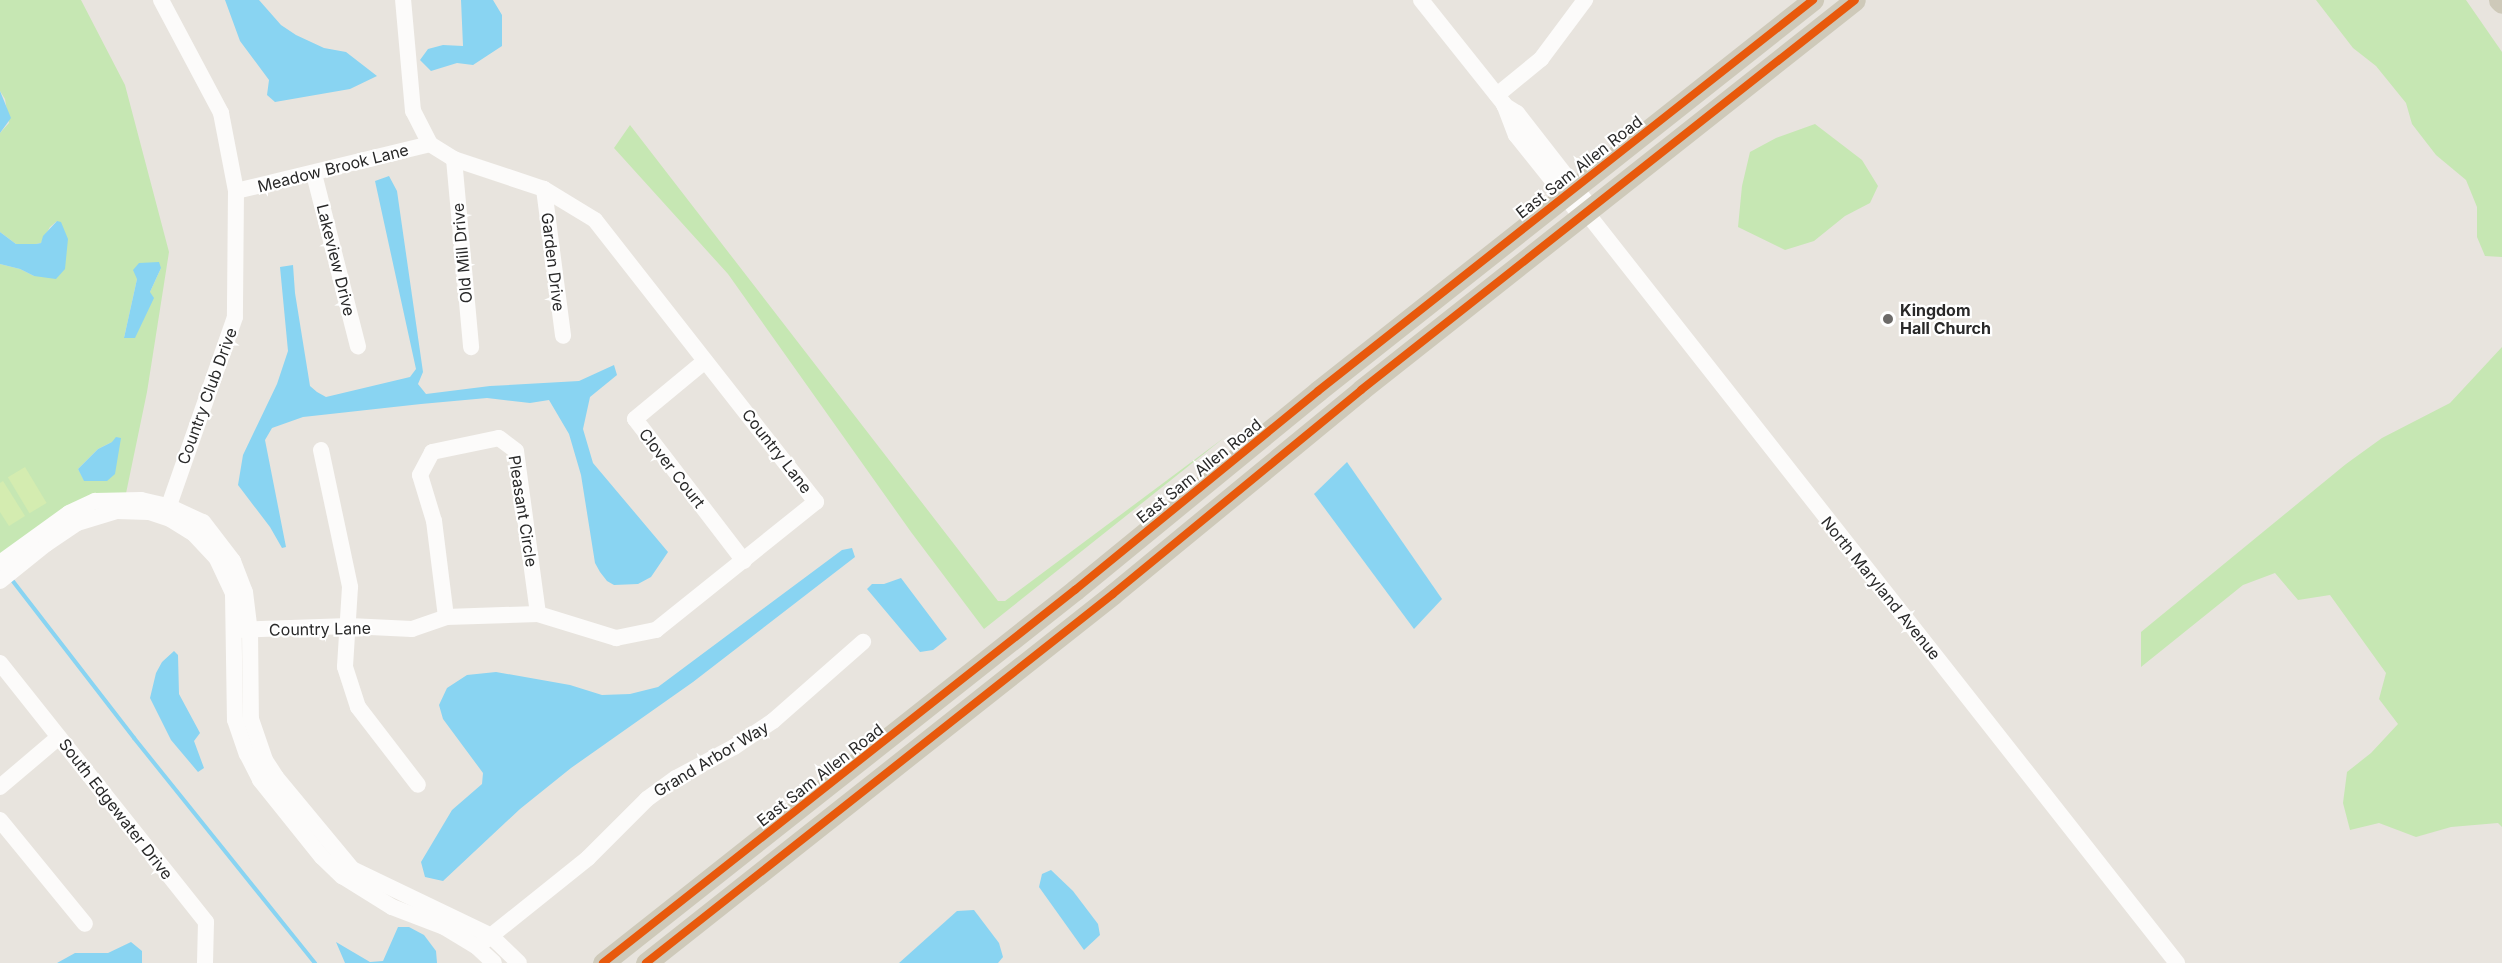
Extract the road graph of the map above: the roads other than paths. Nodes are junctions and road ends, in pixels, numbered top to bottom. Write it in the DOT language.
graph roads {
  1 [pos="161,0"];
  2 [pos="403,0"];
  3 [pos="1421,0"];
  4 [pos="1585,0"];
  5 [pos="1813,0"];
  6 [pos="1855,0"];
  7 [pos="1500,100"];
  8 [pos="430,144"];
  9 [pos="454,159"];
  10 [pos="314,174"];
  11 [pos="544,189"];
  12 [pos="236,191"];
  13 [pos="1570,191"];
  14 [pos="1586,212"];
  15 [pos="562,336"];
  16 [pos="358,346"];
  17 [pos="471,347"];
  18 [pos="705,361"];
  19 [pos="321,450"];
  20 [pos="166,512"];
  21 [pos="28,549"];
  22 [pos="744,561"];
  23 [pos="0,563"];
  24 [pos="0,581"];
  25 [pos="538,614"];
  26 [pos="446,617"];
  27 [pos="349,626"];
  28 [pos="242,630"];
  29 [pos="863,642"];
  30 [pos="0,663"];
  31 [pos="59,737"];
  32 [pos="418,785"];
  33 [pos="0,787"];
  34 [pos="0,820"];
  35 [pos="447,922"];
  36 [pos="85,924"];
  37 [pos="490,935"];
  38 [pos="477,947"];
  39 [pos="516,962"];
  40 [pos="205,963"];
  41 [pos="494,963"];
  42 [pos="603,963"];
  43 [pos="646,963"];
  44 [pos="2177,963"];
  1 -- 12 [label="street, Country Club Drive"];
  2 -- 8 [label="street"];
  3 -- 7 [label="street, North Maryland Avenue"];
  4 -- 7 [label="street"];
  5 -- 13 [label="main road, East Sam Allen Road"];
  6 -- 14 [label="main road"];
  7 -- 13 [label="street, North Maryland Avenue"];
  8 -- 9 [label="street, Country Lane"];
  8 -- 10 [label="street, Meadow Brook Lane"];
  9 -- 11 [label="street, Country Lane"];
  9 -- 17 [label="street, Old Mill Drive"];
  10 -- 12 [label="street, Meadow Brook Lane"];
  10 -- 16 [label="street, Lakeview Drive"];
  11 -- 15 [label="street, Garden Drive"];
  11 -- 18 [label="street, Country Lane"];
  12 -- 20 [label="street, Country Club Drive"];
  13 -- 14 [label="street, North Maryland Avenue"];
  13 -- 42 [label="main road, East Sam Allen Road"];
  14 -- 43 [label="main road"];
  14 -- 44 [label="street, North Maryland Avenue"];
  18 -- 22 [label="street, Clover Court"];
  18 -- 22 [label="street, Country Lane"];
  19 -- 27 [label="street"];
  20 -- 21 [label="street"];
  20 -- 28 [label="street"];
  21 -- 23 [label="street"];
  21 -- 24 [label="street"];
  22 -- 25 [label="street, Country Lane"];
  25 -- 26 [label="street, Country Lane"];
  25 -- 26 [label="street, Pleasant Circle"];
  26 -- 27 [label="street, Country Lane"];
  27 -- 28 [label="street, Country Lane"];
  27 -- 32 [label="street"];
  28 -- 35 [label="street"];
  29 -- 37 [label="street, Grand Arbor Way"];
  30 -- 31 [label="street, South Edgewater Drive"];
  31 -- 33 [label="street"];
  31 -- 40 [label="street, South Edgewater Drive"];
  34 -- 36 [label="street"];
  35 -- 37 [label="street"];
  35 -- 38 [label="street"];
  37 -- 38 [label="street, Grand Arbor Way"];
  37 -- 39 [label="street"];
  38 -- 41 [label="street"];
}
